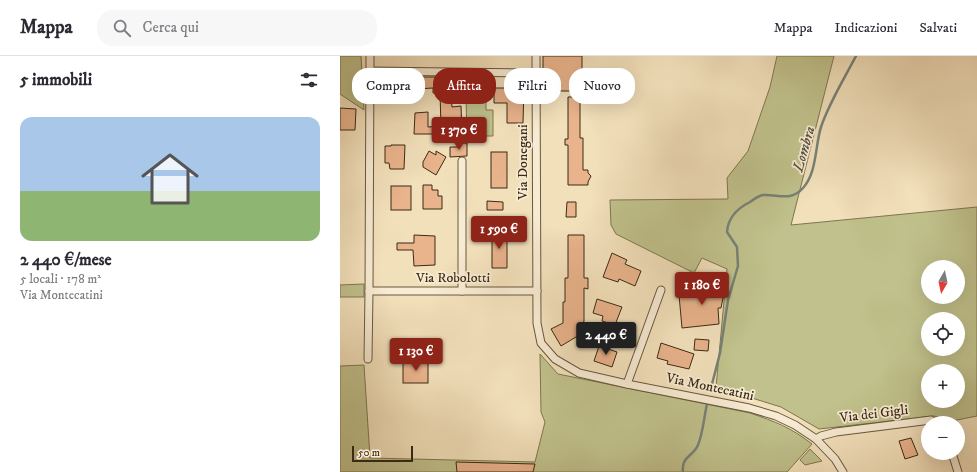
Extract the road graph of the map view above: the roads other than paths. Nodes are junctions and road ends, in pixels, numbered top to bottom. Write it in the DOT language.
graph roads {
  1 [pos="370,56"];
  2 [pos="536,56"];
  3 [pos="370,68"];
  4 [pos="536,68"];
  5 [pos="425,72"];
  6 [pos="504,73"];
  7 [pos="370,104"];
  8 [pos="536,104"];
  9 [pos="462,161"];
  10 [pos="660,290"];
  11 [pos="369,291"];
  12 [pos="462,291"];
  13 [pos="537,291"];
  14 [pos="368,359"];
  15 [pos="555,359"];
  16 [pos="627,384"];
  17 [pos="921,421"];
  18 [pos="816,439"];
  19 [pos="954,460"];
  20 [pos="843,472"];
  21 [pos="958,472"];
  1 -- 3 [label="street"];
  2 -- 4 [label="street, Via Donegani"];
  5 -- 6 [label="street"];
  7 -- 11 [label="street"];
  8 -- 13 [label="street, Via Donegani"];
  9 -- 12 [label="street"];
  10 -- 16 [label="street"];
  11 -- 12 [label="street, Via Robolotti"];
  11 -- 14 [label="street"];
  12 -- 13 [label="street, Via Robolotti"];
  13 -- 15 [label="street, Via Donegani"];
  15 -- 16 [label="street, Via Montecatini"];
  16 -- 18 [label="street, Via Montecatini"];
  17 -- 18 [label="street, Via dei Gigli"];
  18 -- 20 [label="street, Via Montecatini"];
  19 -- 21 [label="street"];
}
